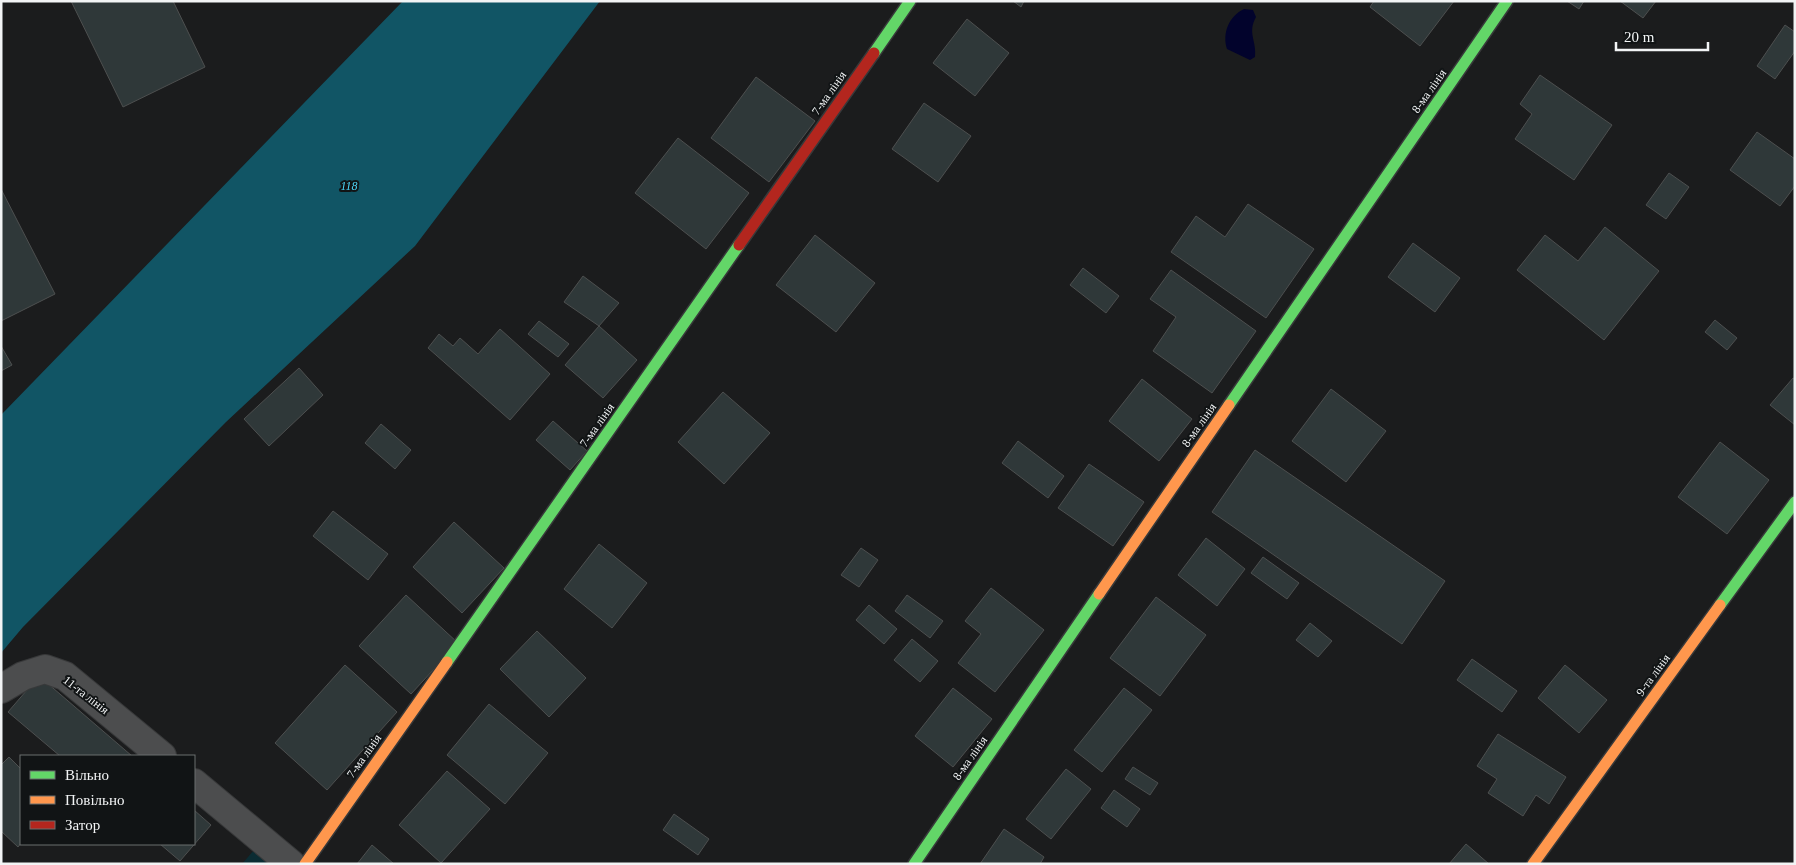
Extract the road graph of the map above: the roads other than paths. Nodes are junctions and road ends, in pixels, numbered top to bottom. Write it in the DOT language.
graph roads {
  1 [pos="910,1"];
  2 [pos="1508,1"];
  3 [pos="1795,502"];
  4 [pos="1,689"];
  5 [pos="161,755"];
  6 [pos="195,784"];
  7 [pos="291,864"];
  8 [pos="305,864"];
  9 [pos="914,864"];
  10 [pos="1532,864"];
  1 -- 8 [label="street, 7-ма лінія"];
  2 -- 9 [label="street, 8-ма лінія"];
  3 -- 10 [label="street, 9-та лінія"];
  4 -- 5 [label="street, 11-та лінія"];
  6 -- 7 [label="street"];
}
